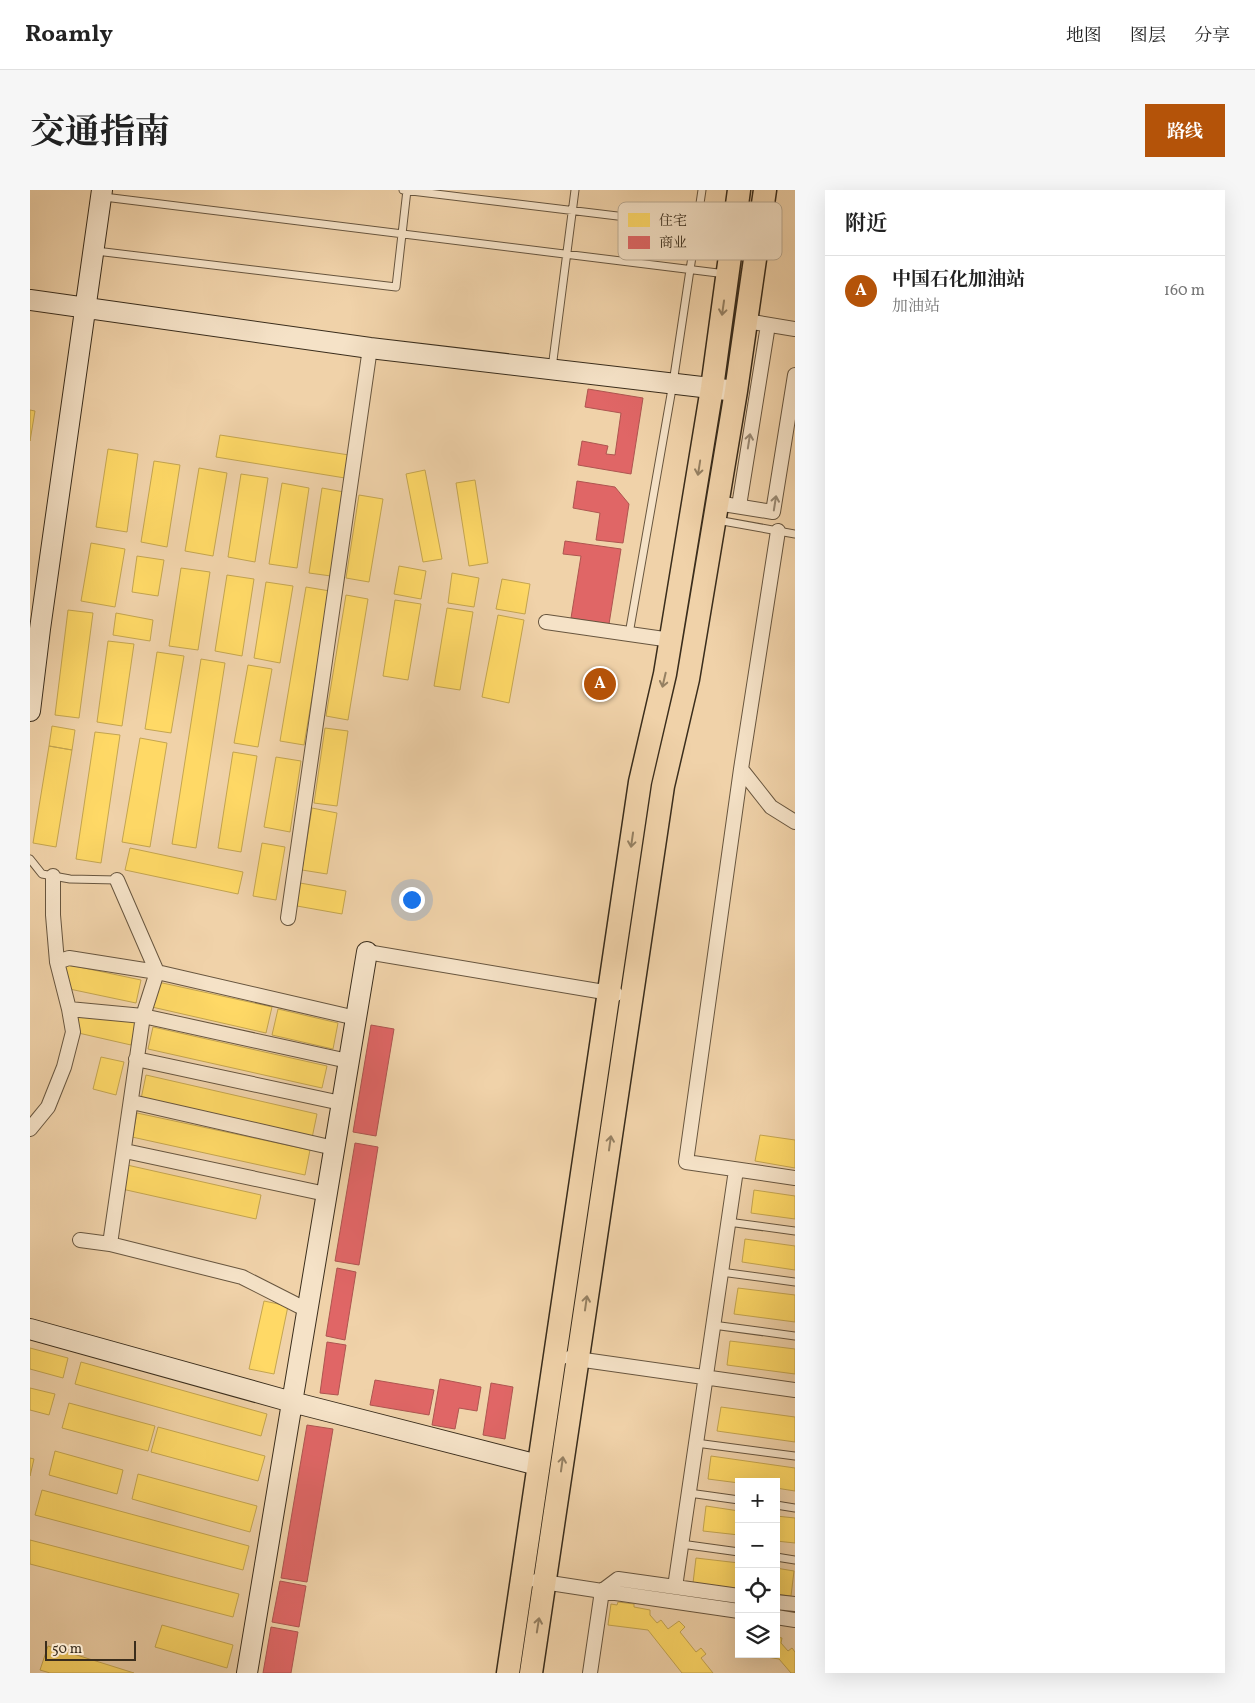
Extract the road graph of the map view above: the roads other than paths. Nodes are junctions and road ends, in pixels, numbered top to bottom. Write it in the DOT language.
graph roads {
  1 [pos="403,190"];
  2 [pos="407,190"];
  3 [pos="575,190"];
  4 [pos="101,193"];
  5 [pos="572,212"];
  6 [pos="618,216"];
  7 [pos="402,233"];
  8 [pos="93,251"];
  9 [pos="567,254"];
  10 [pos="691,260"];
  11 [pos="730,260"];
  12 [pos="755,260"];
  13 [pos="690,269"];
  14 [pos="728,274"];
  15 [pos="30,300"];
  16 [pos="85,308"];
  17 [pos="746,321"];
  18 [pos="768,325"];
  19 [pos="795,329"];
  20 [pos="370,348"];
  21 [pos="552,369"];
  22 [pos="795,375"];
  23 [pos="673,383"];
  24 [pos="712,388"];
  25 [pos="736,391"];
  26 [pos="739,506"];
  27 [pos="716,511"];
  28 [pos="778,531"];
  29 [pos="795,534"];
  30 [pos="546,622"];
  31 [pos="35,628"];
  32 [pos="629,634"];
  33 [pos="671,640"];
  34 [pos="32,670"];
  35 [pos="30,711"];
  36 [pos="741,769"];
  37 [pos="795,822"];
  38 [pos="30,859"];
  39 [pos="53,876"];
  40 [pos="117,880"];
  41 [pos="288,918"];
  42 [pos="367,952"];
  43 [pos="57,962"];
  44 [pos="157,972"];
  45 [pos="609,992"];
  46 [pos="632,997"];
  47 [pos="69,1009"];
  48 [pos="143,1016"];
  49 [pos="356,1018"];
  50 [pos="136,1059"];
  51 [pos="348,1061"];
  52 [pos="132,1102"];
  53 [pos="342,1103"];
  54 [pos="30,1129"];
  55 [pos="334,1148"];
  56 [pos="125,1152"];
  57 [pos="736,1170"];
  58 [pos="795,1178"];
  59 [pos="326,1194"];
  60 [pos="728,1222"];
  61 [pos="795,1231"];
  62 [pos="80,1240"];
  63 [pos="110,1244"];
  64 [pos="721,1272"];
  65 [pos="795,1282"];
  66 [pos="307,1310"];
  67 [pos="713,1325"];
  68 [pos="30,1329"];
  69 [pos="795,1336"];
  70 [pos="554,1356"];
  71 [pos="577,1359"];
  72 [pos="706,1377"];
  73 [pos="795,1390"];
  74 [pos="292,1402"];
  75 [pos="696,1442"];
  76 [pos="795,1456"];
  77 [pos="538,1465"];
  78 [pos="689,1493"];
  79 [pos="735,1499"];
  80 [pos="780,1506"];
  81 [pos="795,1508"];
  82 [pos="681,1544"];
  83 [pos="735,1551"];
  84 [pos="780,1558"];
  85 [pos="795,1560"];
  86 [pos="522,1579"];
  87 [pos="544,1582"];
  88 [pos="675,1587"];
  89 [pos="602,1591"];
  90 [pos="735,1595"];
  91 [pos="780,1602"];
  92 [pos="795,1604"];
  93 [pos="735,1610"];
  94 [pos="780,1618"];
  95 [pos="795,1620"];
  96 [pos="246,1673"];
  97 [pos="508,1673"];
  98 [pos="530,1673"];
  99 [pos="590,1673"];
  1 -- 2 [label="lane"];
  2 -- 5 [label="lane"];
  2 -- 7 [label="lane"];
  3 -- 5 [label="lane"];
  4 -- 7 [label="lane"];
  4 -- 8 [label="street"];
  5 -- 6 [label="lane"];
  5 -- 9 [label="lane"];
  7 -- 8 [label="lane"];
  7 -- 9 [label="lane"];
  8 -- 16 [label="street"];
  9 -- 13 [label="lane"];
  9 -- 21 [label="lane"];
  10 -- 13 [label="lane"];
  11 -- 14 [label="main road"];
  12 -- 17 [label="main road"];
  13 -- 14 [label="lane"];
  13 -- 23 [label="lane"];
  14 -- 24 [label="main road, one-way"];
  15 -- 16 [label="street"];
  16 -- 20 [label="street"];
  16 -- 31 [label="street"];
  17 -- 18 [label="street"];
  17 -- 25 [label="main road"];
  18 -- 19 [label="street"];
  26 -- 18 [label="street, one-way"];
  20 -- 21 [label="street"];
  20 -- 41 [label="street"];
  21 -- 23 [label="street"];
  26 -- 22 [label="street, one-way"];
  23 -- 24 [label="street"];
  23 -- 32 [label="lane"];
  24 -- 25 [label="street"];
  24 -- 33 [label="main road, one-way"];
  25 -- 27 [label="main road"];
  26 -- 27 [label="street"];
  27 -- 28 [label="lane"];
  27 -- 46 [label="main road"];
  28 -- 29 [label="lane"];
  28 -- 36 [label="street"];
  30 -- 32 [label="street"];
  31 -- 34 [label="street"];
  32 -- 33 [label="street"];
  33 -- 45 [label="main road, one-way"];
  34 -- 35 [label="street"];
  36 -- 37 [label="street"];
  36 -- 57 [label="street"];
  38 -- 39 [label="lane"];
  39 -- 40 [label="lane"];
  39 -- 43 [label="street"];
  40 -- 44 [label="street"];
  42 -- 45 [label="street"];
  42 -- 49 [label="street"];
  43 -- 44 [label="street"];
  43 -- 47 [label="street"];
  44 -- 48 [label="street"];
  44 -- 49 [label="street"];
  45 -- 46 [label="street"];
  45 -- 70 [label="main road"];
  71 -- 46 [label="main road, one-way"];
  47 -- 48 [label="street"];
  47 -- 54 [label="street"];
  48 -- 50 [label="street"];
  48 -- 51 [label="street"];
  49 -- 51 [label="street"];
  50 -- 52 [label="street"];
  50 -- 53 [label="street"];
  51 -- 53 [label="street"];
  52 -- 55 [label="street"];
  52 -- 56 [label="street"];
  53 -- 55 [label="street"];
  55 -- 59 [label="street"];
  56 -- 59 [label="street"];
  56 -- 63 [label="street"];
  57 -- 58 [label="street"];
  57 -- 60 [label="street"];
  59 -- 66 [label="street"];
  60 -- 61 [label="lane"];
  60 -- 64 [label="street"];
  62 -- 63 [label="street"];
  63 -- 66 [label="street"];
  64 -- 65 [label="lane"];
  64 -- 67 [label="street"];
  66 -- 74 [label="street"];
  67 -- 69 [label="lane"];
  67 -- 72 [label="street"];
  68 -- 74 [label="street"];
  70 -- 71 [label="street"];
  70 -- 77 [label="main road"];
  71 -- 72 [label="street"];
  87 -- 71 [label="main road, one-way"];
  72 -- 73 [label="street"];
  72 -- 75 [label="street"];
  74 -- 77 [label="street"];
  74 -- 96 [label="street"];
  75 -- 76 [label="lane"];
  75 -- 78 [label="street"];
  77 -- 86 [label="main road"];
  78 -- 79 [label="lane"];
  78 -- 82 [label="street"];
  80 -- 81 [label="lane"];
  82 -- 83 [label="lane"];
  82 -- 88 [label="street"];
  84 -- 85 [label="lane"];
  86 -- 87 [label="street"];
  86 -- 97 [label="main road"];
  87 -- 89 [label="street"];
  98 -- 87 [label="main road, one-way"];
  88 -- 89 [label="street"];
  88 -- 90 [label="street"];
  89 -- 93 [label="street"];
  89 -- 99 [label="street"];
  91 -- 92 [label="street"];
  94 -- 95 [label="street"];
}
